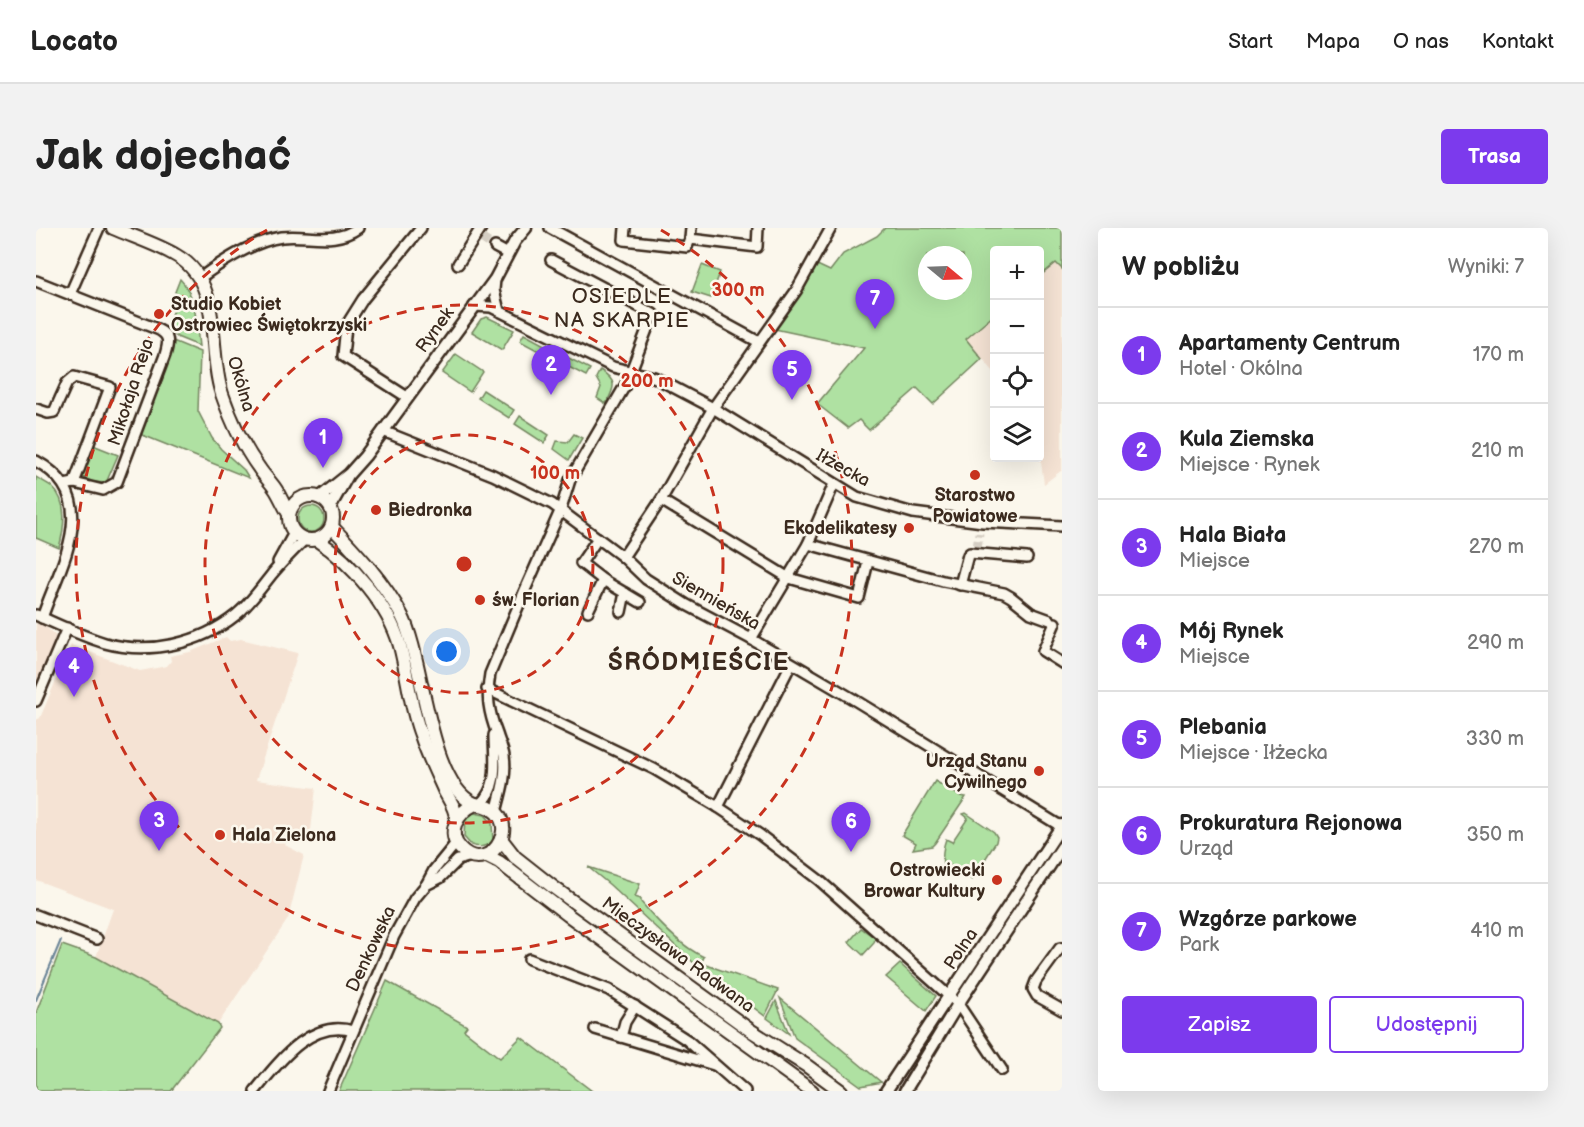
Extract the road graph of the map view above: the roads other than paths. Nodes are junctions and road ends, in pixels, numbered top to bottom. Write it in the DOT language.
graph roads {
  1 [pos="99,228"];
  2 [pos="113,228"];
  3 [pos="358,228"];
  4 [pos="421,228"];
  5 [pos="526,228"];
  6 [pos="550,228"];
  7 [pos="625,228"];
  8 [pos="691,228"];
  9 [pos="758,228"];
  10 [pos="820,228"];
  11 [pos="826,228"];
  12 [pos="831,228"];
  13 [pos="480,234"];
  14 [pos="690,239"];
  15 [pos="824,240"];
  16 [pos="495,247"];
  17 [pos="508,254"];
  18 [pos="551,260"];
  19 [pos="458,264"];
  20 [pos="200,278"];
  21 [pos="495,279"];
  22 [pos="36,281"];
  23 [pos="70,294"];
  24 [pos="474,306"];
  25 [pos="499,311"];
  26 [pos="759,342"];
  27 [pos="631,372"];
  28 [pos="406,397"];
  29 [pos="712,408"];
  30 [pos="36,409"];
  31 [pos="383,431"];
  32 [pos="36,461"];
  33 [pos="349,474"];
  34 [pos="69,484"];
  35 [pos="834,484"];
  36 [pos="276,490"];
  37 [pos="303,498"];
  38 [pos="319,498"];
  39 [pos="662,500"];
  40 [pos="330,507"];
  41 [pos="561,509"];
  42 [pos="289,514"];
  43 [pos="982,522"];
  44 [pos="332,526"];
  45 [pos="1062,526"];
  46 [pos="979,533"];
  47 [pos="299,536"];
  48 [pos="598,538"];
  49 [pos="317,540"];
  50 [pos="808,544"];
  51 [pos="623,557"];
  52 [pos="1027,558"];
  53 [pos="868,562"];
  54 [pos="789,578"];
  55 [pos="603,580"];
  56 [pos="960,585"];
  57 [pos="625,593"];
  58 [pos="640,602"];
  59 [pos="588,611"];
  60 [pos="621,612"];
  61 [pos="39,616"];
  62 [pos="67,628"];
  63 [pos="751,639"];
  64 [pos="1062,663"];
  65 [pos="791,664"];
  66 [pos="487,689"];
  67 [pos="36,701"];
  68 [pos="494,726"];
  69 [pos="477,804"];
  70 [pos="718,807"];
  71 [pos="496,812"];
  72 [pos="456,819"];
  73 [pos="1062,826"];
  74 [pos="501,840"];
  75 [pos="456,843"];
  76 [pos="1062,847"];
  77 [pos="471,855"];
  78 [pos="487,855"];
  79 [pos="426,885"];
  80 [pos="36,915"];
  81 [pos="97,939"];
  82 [pos="1062,948"];
  83 [pos="528,958"];
  84 [pos="948,996"];
  85 [pos="958,1004"];
  86 [pos="635,1006"];
  87 [pos="1062,1010"];
  88 [pos="595,1029"];
  89 [pos="353,1030"];
  90 [pos="621,1037"];
  91 [pos="719,1067"];
  92 [pos="1002,1071"];
  93 [pos="733,1086"];
  94 [pos="255,1091"];
  95 [pos="328,1091"];
  96 [pos="745,1091"];
  97 [pos="812,1091"];
  98 [pos="841,1091"];
  99 [pos="886,1091"];
  100 [pos="905,1091"];
  1 -- 23 [label="street"];
  2 -- 20 [label="main road"];
  3 -- 20 [label="street"];
  4 -- 28 [label="street"];
  5 -- 17 [label="street, Rynek"];
  6 -- 26 [label="street"];
  7 -- 14 [label="street"];
  8 -- 14 [label="street"];
  9 -- 14 [label="street"];
  10 -- 15 [label="street"];
  11 -- 15 [label="street"];
  12 -- 15 [label="street"];
  13 -- 19 [label="street"];
  15 -- 26 [label="street"];
  16 -- 17 [label="street"];
  17 -- 21 [label="street, Rynek"];
  18 -- 27 [label="street"];
  20 -- 36 [label="main road, Okólna"];
  21 -- 24 [label="street, Rynek"];
  21 -- 25 [label="street"];
  22 -- 23 [label="street, Mikołaja Reja"];
  23 -- 34 [label="street, Mikołaja Reja"];
  24 -- 25 [label="street, Rynek"];
  24 -- 28 [label="street, Rynek"];
  25 -- 27 [label="street, Rynek"];
  26 -- 29 [label="street"];
  27 -- 29 [label="street, Iłżecka"];
  27 -- 41 [label="street"];
  28 -- 31 [label="street"];
  29 -- 35 [label="street, Iłżecka"];
  29 -- 39 [label="street"];
  30 -- 34 [label="street, Mikołaja Reja"];
  31 -- 33 [label="street"];
  31 -- 41 [label="street, Siennieńska"];
  32 -- 34 [label="street, Mikołaja Reja"];
  33 -- 38 [label="street"];
  33 -- 40 [label="street"];
  34 -- 61 [label="street, Mikołaja Reja"];
  35 -- 43 [label="street, Iłżecka"];
  35 -- 50 [label="street"];
  36 -- 37 [label="main road"];
  36 -- 42 [label="main road, Okólna"];
  37 -- 38 [label="main road"];
  37 -- 42 [label="main road"];
  38 -- 40 [label="main road"];
  39 -- 51 [label="street"];
  39 -- 54 [label="street"];
  40 -- 44 [label="main road"];
  41 -- 48 [label="street, Siennieńska"];
  41 -- 66 [label="street"];
  42 -- 47 [label="main road"];
  43 -- 45 [label="street, Iłżecka"];
  43 -- 46 [label="street"];
  44 -- 49 [label="main road"];
  44 -- 69 [label="main road"];
  47 -- 49 [label="main road"];
  47 -- 62 [label="street"];
  48 -- 51 [label="street, Siennieńska"];
  48 -- 55 [label="street"];
  49 -- 72 [label="main road"];
  50 -- 53 [label="street"];
  50 -- 54 [label="street"];
  51 -- 63 [label="street, Siennieńska"];
  52 -- 56 [label="street"];
  53 -- 54 [label="street"];
  53 -- 56 [label="street"];
  54 -- 63 [label="street"];
  55 -- 57 [label="street"];
  55 -- 59 [label="street"];
  56 -- 64 [label="street"];
  57 -- 58 [label="street"];
  57 -- 60 [label="street"];
  61 -- 62 [label="street"];
  62 -- 67 [label="street"];
  63 -- 65 [label="street, Siennieńska"];
  65 -- 70 [label="street"];
  65 -- 73 [label="street, Siennieńska"];
  66 -- 68 [label="street"];
  66 -- 70 [label="street"];
  68 -- 69 [label="street"];
  68 -- 71 [label="street"];
  69 -- 71 [label="main road"];
  69 -- 72 [label="main road"];
  70 -- 84 [label="street"];
  71 -- 74 [label="main road"];
  72 -- 75 [label="main road"];
  73 -- 84 [label="street, Polna"];
  74 -- 78 [label="main road"];
  74 -- 98 [label="main road, Mieczysława Radwana"];
  75 -- 77 [label="main road"];
  75 -- 79 [label="street, Denkowska"];
  76 -- 85 [label="street, Polna"];
  77 -- 78 [label="main road"];
  77 -- 79 [label="street, Denkowska"];
  78 -- 97 [label="main road, Mieczysława Radwana"];
  79 -- 89 [label="street, Denkowska"];
  80 -- 81 [label="street"];
  82 -- 87 [label="street"];
  83 -- 86 [label="street"];
  84 -- 85 [label="street"];
  84 -- 99 [label="street, Polna"];
  85 -- 92 [label="street"];
  85 -- 100 [label="street, Polna"];
  86 -- 90 [label="street"];
  86 -- 91 [label="street"];
  88 -- 90 [label="street"];
  89 -- 94 [label="street"];
  89 -- 95 [label="street, Denkowska"];
  90 -- 91 [label="street"];
  91 -- 93 [label="street"];
  93 -- 96 [label="street"];
}
